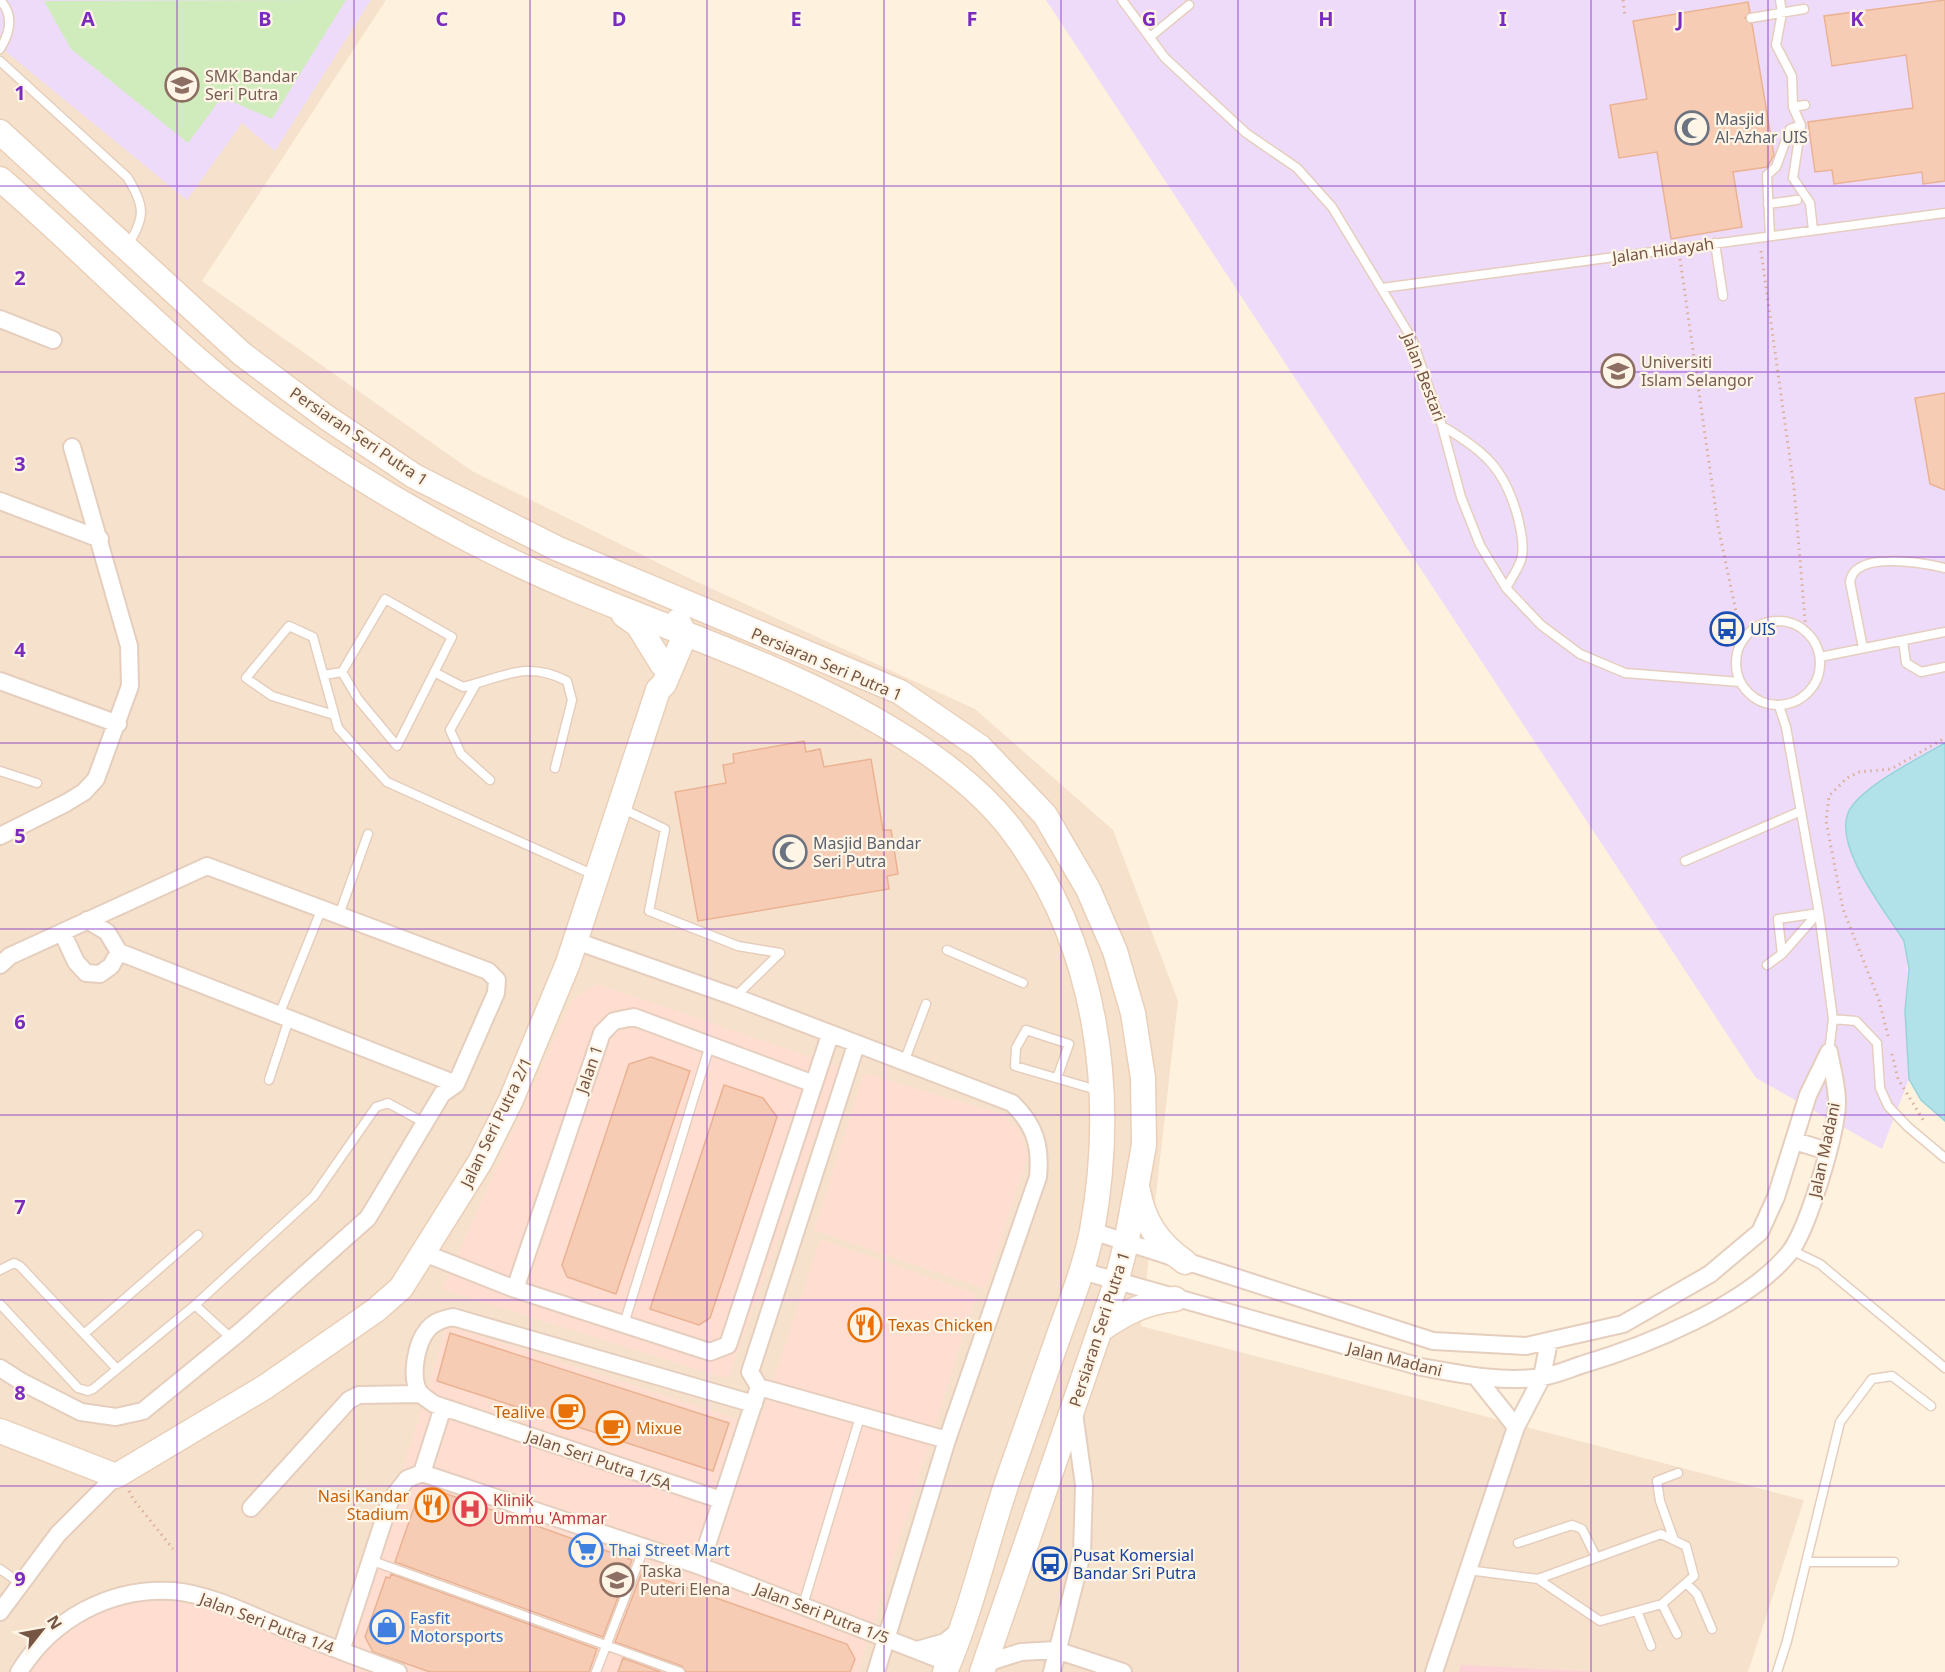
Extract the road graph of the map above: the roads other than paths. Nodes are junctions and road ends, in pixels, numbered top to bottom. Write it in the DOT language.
graph roads {
  1 [pos="0,0"];
  2 [pos="1122,0"];
  3 [pos="1780,0"];
  4 [pos="1189,4"];
  5 [pos="1804,9"];
  6 [pos="1782,13"];
  7 [pos="1751,18"];
  8 [pos="1149,37"];
  9 [pos="0,49"];
  10 [pos="0,61"];
  11 [pos="1805,105"];
  12 [pos="1793,107"];
  13 [pos="1801,125"];
  14 [pos="0,132"];
  15 [pos="0,179"];
  16 [pos="1797,200"];
  17 [pos="1768,204"];
  18 [pos="1945,213"];
  19 [pos="1813,230"];
  20 [pos="1770,236"];
  21 [pos="1715,243"];
  22 [pos="126,249"];
  23 [pos="1382,288"];
  24 [pos="1723,296"];
  25 [pos="0,319"];
  26 [pos="53,340"];
  27 [pos="1442,426"];
  28 [pos="72,447"];
  29 [pos="0,501"];
  30 [pos="100,539"];
  31 [pos="556,548"];
  32 [pos="1945,568"];
  33 [pos="1506,588"];
  34 [pos="610,605"];
  35 [pos="680,630"];
  36 [pos="1945,632"];
  37 [pos="1903,641"];
  38 [pos="785,645"];
  39 [pos="1863,648"];
  40 [pos="1820,657"];
  41 [pos="749,660"];
  42 [pos="666,666"];
  43 [pos="1945,667"];
  44 [pos="342,672"];
  45 [pos="434,672"];
  46 [pos="324,675"];
  47 [pos="0,681"];
  48 [pos="1740,682"];
  49 [pos="476,684"];
  50 [pos="1779,706"];
  51 [pos="334,715"];
  52 [pos="118,724"];
  53 [pos="555,768"];
  54 [pos="0,771"];
  55 [pos="490,780"];
  56 [pos="37,783"];
  57 [pos="621,808"];
  58 [pos="1801,811"];
  59 [pos="368,834"];
  60 [pos="0,836"];
  61 [pos="1685,861"];
  62 [pos="598,877"];
  63 [pos="321,908"];
  64 [pos="1819,913"];
  65 [pos="339,915"];
  66 [pos="87,920"];
  67 [pos="62,932"];
  68 [pos="576,940"];
  69 [pos="947,950"];
  70 [pos="119,952"];
  71 [pos="1782,954"];
  72 [pos="0,965"];
  73 [pos="1767,965"];
  74 [pos="1023,984"];
  75 [pos="735,997"];
  76 [pos="926,1004"];
  77 [pos="284,1017"];
  78 [pos="1833,1019"];
  79 [pos="830,1035"];
  80 [pos="710,1045"];
  81 [pos="856,1046"];
  82 [pos="1829,1053"];
  83 [pos="904,1062"];
  84 [pos="1057,1078"];
  85 [pos="269,1080"];
  86 [pos="456,1084"];
  87 [pos="814,1084"];
  88 [pos="1103,1091"];
  89 [pos="423,1122"];
  90 [pos="1795,1141"];
  91 [pos="1827,1151"];
  92 [pos="1945,1158"];
  93 [pos="1137,1186"];
  94 [pos="1092,1231"];
  95 [pos="198,1235"];
  96 [pos="1126,1244"];
  97 [pos="1791,1250"];
  98 [pos="424,1254"];
  99 [pos="1185,1262"];
  100 [pos="0,1270"];
  101 [pos="1082,1271"];
  102 [pos="1116,1283"];
  103 [pos="515,1289"];
  104 [pos="1175,1299"];
  105 [pos="0,1304"];
  106 [pos="195,1305"];
  107 [pos="624,1324"];
  108 [pos="1100,1330"];
  109 [pos="84,1334"];
  110 [pos="232,1339"];
  111 [pos="1549,1341"];
  112 [pos="0,1368"];
  113 [pos="116,1368"];
  114 [pos="1945,1368"];
  115 [pos="1478,1377"];
  116 [pos="1542,1377"];
  117 [pos="759,1387"];
  118 [pos="420,1394"];
  119 [pos="754,1404"];
  120 [pos="1931,1406"];
  121 [pos="443,1407"];
  122 [pos="1073,1409"];
  123 [pos="860,1417"];
  124 [pos="1516,1427"];
  125 [pos="0,1431"];
  126 [pos="947,1440"];
  127 [pos="422,1473"];
  128 [pos="1678,1473"];
  129 [pos="119,1474"];
  130 [pos="721,1500"];
  131 [pos="251,1508"];
  132 [pos="1674,1540"];
  133 [pos="1518,1543"];
  134 [pos="644,1548"];
  135 [pos="1596,1557"];
  136 [pos="369,1560"];
  137 [pos="1806,1562"];
  138 [pos="1894,1562"];
  139 [pos="700,1566"];
  140 [pos="0,1569"];
  141 [pos="1468,1569"];
  142 [pos="1538,1579"];
  143 [pos="20,1583"];
  144 [pos="1686,1583"];
  145 [pos="1662,1604"];
  146 [pos="803,1605"];
  147 [pos="1637,1611"];
  148 [pos="0,1612"];
  149 [pos="963,1627"];
  150 [pos="1000,1627"];
  151 [pos="1712,1629"];
  152 [pos="1677,1634"];
  153 [pos="888,1637"];
  154 [pos="1651,1646"];
  155 [pos="605,1647"];
  156 [pos="917,1650"];
  157 [pos="1056,1650"];
  158 [pos="341,1651"];
  159 [pos="947,1667"];
  160 [pos="984,1668"];
  161 [pos="19,1672"];
  162 [pos="398,1672"];
  163 [pos="596,1672"];
  164 [pos="680,1672"];
  165 [pos="876,1672"];
  166 [pos="1052,1672"];
  167 [pos="1123,1672"];
  168 [pos="1434,1672"];
  169 [pos="1777,1672"];
  1 -- 9 [label="lane"];
  2 -- 8 [label="lane, Jalan Bestari"];
  3 -- 6 [label="lane"];
  4 -- 8 [label="lane"];
  5 -- 6 [label="lane"];
  6 -- 7 [label="lane"];
  6 -- 12 [label="lane"];
  8 -- 23 [label="lane, Jalan Bestari"];
  10 -- 22 [label="lane"];
  11 -- 12 [label="lane"];
  12 -- 13 [label="lane"];
  13 -- 17 [label="lane"];
  13 -- 19 [label="lane"];
  14 -- 22 [label="street, Persiaran Seri Putra 1"];
  15 -- 34 [label="street, Persiaran Seri Putra 1"];
  16 -- 17 [label="lane"];
  17 -- 20 [label="lane"];
  18 -- 19 [label="lane, Jalan Hidayah"];
  19 -- 20 [label="lane, Jalan Hidayah"];
  20 -- 21 [label="lane, Jalan Hidayah"];
  21 -- 23 [label="lane, Jalan Hidayah"];
  21 -- 24 [label="lane"];
  22 -- 31 [label="street, Persiaran Seri Putra 1"];
  23 -- 27 [label="lane, Jalan Bestari"];
  25 -- 26 [label="street"];
  27 -- 33 [label="lane, Jalan Bestari"];
  27 -- 33 [label="lane"];
  28 -- 30 [label="street"];
  29 -- 30 [label="street"];
  30 -- 52 [label="street"];
  31 -- 35 [label="street"];
  31 -- 38 [label="street, Persiaran Seri Putra 1"];
  32 -- 39 [label="lane"];
  33 -- 48 [label="lane, Jalan Bestari"];
  34 -- 35 [label="street, Persiaran Seri Putra 1"];
  34 -- 42 [label="street"];
  35 -- 38 [label="street"];
  35 -- 41 [label="street, Persiaran Seri Putra 1"];
  35 -- 42 [label="street, Jalan Seri Putra 2/1"];
  36 -- 37 [label="lane"];
  37 -- 39 [label="lane"];
  37 -- 43 [label="lane"];
  38 -- 93 [label="street, Persiaran Seri Putra 1"];
  39 -- 40 [label="lane"];
  40 -- 48 [label="lane"];
  40 -- 50 [label="lane"];
  41 -- 42 [label="street"];
  41 -- 88 [label="street, Persiaran Seri Putra 1"];
  42 -- 57 [label="street, Jalan Seri Putra 2/1"];
  44 -- 45 [label="lane"];
  44 -- 45 [label="lane"];
  44 -- 46 [label="lane"];
  45 -- 49 [label="lane"];
  46 -- 51 [label="lane"];
  46 -- 51 [label="lane"];
  47 -- 52 [label="street"];
  48 -- 50 [label="lane"];
  49 -- 53 [label="lane"];
  49 -- 55 [label="lane"];
  50 -- 58 [label="lane"];
  51 -- 62 [label="lane"];
  52 -- 60 [label="street"];
  54 -- 56 [label="lane"];
  57 -- 62 [label="street, Jalan Seri Putra 2/1"];
  57 -- 75 [label="lane"];
  58 -- 61 [label="lane"];
  58 -- 64 [label="lane"];
  59 -- 65 [label="lane"];
  62 -- 68 [label="street, Jalan Seri Putra 2/1"];
  63 -- 65 [label="street"];
  63 -- 66 [label="street"];
  63 -- 77 [label="lane"];
  64 -- 71 [label="lane"];
  64 -- 71 [label="lane"];
  64 -- 78 [label="lane"];
  65 -- 86 [label="street"];
  66 -- 67 [label="street"];
  66 -- 70 [label="street"];
  67 -- 70 [label="street"];
  67 -- 72 [label="street"];
  68 -- 75 [label="street"];
  68 -- 98 [label="street, Jalan Seri Putra 2/1"];
  69 -- 74 [label="lane"];
  70 -- 77 [label="street"];
  71 -- 73 [label="lane"];
  75 -- 79 [label="street"];
  76 -- 83 [label="lane"];
  77 -- 85 [label="lane"];
  77 -- 86 [label="street"];
  78 -- 82 [label="lane"];
  78 -- 92 [label="lane"];
  79 -- 81 [label="street"];
  79 -- 87 [label="street"];
  80 -- 87 [label="street, Jalan 1"];
  80 -- 103 [label="street, Jalan 1"];
  80 -- 107 [label="lane"];
  81 -- 83 [label="street"];
  81 -- 117 [label="street"];
  82 -- 90 [label="street, Jalan Madani"];
  82 -- 91 [label="street, Jalan Madani"];
  83 -- 126 [label="street"];
  84 -- 84 [label="lane"];
  84 -- 88 [label="lane"];
  86 -- 89 [label="street"];
  87 -- 107 [label="street"];
  88 -- 94 [label="street, Persiaran Seri Putra 1"];
  89 -- 106 [label="lane"];
  89 -- 110 [label="street"];
  90 -- 91 [label="street"];
  90 -- 111 [label="street, Jalan Madani"];
  91 -- 97 [label="street, Jalan Madani"];
  93 -- 96 [label="street, Persiaran Seri Putra 1"];
  93 -- 99 [label="street"];
  94 -- 96 [label="street, Jalan Madani"];
  94 -- 101 [label="street, Persiaran Seri Putra 1"];
  95 -- 109 [label="lane"];
  96 -- 99 [label="street, Jalan Madani"];
  96 -- 102 [label="street, Persiaran Seri Putra 1"];
  97 -- 114 [label="lane"];
  97 -- 116 [label="street, Jalan Madani"];
  98 -- 103 [label="street"];
  98 -- 129 [label="street, Jalan Seri Putra 2/1"];
  99 -- 111 [label="street, Jalan Madani"];
  100 -- 109 [label="lane"];
  101 -- 102 [label="street, Jalan Madani"];
  101 -- 149 [label="street, Persiaran Seri Putra 1"];
  102 -- 104 [label="street, Jalan Madani"];
  102 -- 108 [label="street, Persiaran Seri Putra 1"];
  103 -- 107 [label="street"];
  104 -- 108 [label="street"];
  104 -- 115 [label="street, Jalan Madani"];
  105 -- 113 [label="lane"];
  106 -- 110 [label="lane"];
  106 -- 113 [label="lane"];
  108 -- 122 [label="street, Persiaran Seri Putra 1"];
  109 -- 113 [label="lane"];
  110 -- 112 [label="street"];
  111 -- 116 [label="street"];
  115 -- 116 [label="street, Jalan Madani"];
  115 -- 124 [label="street"];
  116 -- 124 [label="street"];
  117 -- 119 [label="street"];
  117 -- 123 [label="street"];
  118 -- 119 [label="street"];
  118 -- 121 [label="street, Jalan Seri Putra 1/5A"];
  118 -- 131 [label="street"];
  119 -- 130 [label="street"];
  120 -- 137 [label="lane"];
  121 -- 127 [label="street"];
  121 -- 130 [label="street, Jalan Seri Putra 1/5A"];
  122 -- 150 [label="street, Persiaran Seri Putra 1"];
  122 -- 157 [label="street"];
  123 -- 126 [label="street"];
  123 -- 146 [label="lane"];
  124 -- 141 [label="street"];
  125 -- 129 [label="street"];
  126 -- 153 [label="street"];
  127 -- 134 [label="street, Jalan Seri Putra 1/5"];
  127 -- 136 [label="street"];
  128 -- 132 [label="lane"];
  129 -- 143 [label="street"];
  130 -- 139 [label="street"];
  132 -- 135 [label="lane"];
  132 -- 144 [label="lane"];
  133 -- 135 [label="lane"];
  134 -- 139 [label="street, Jalan Seri Putra 1/5"];
  134 -- 155 [label="lane"];
  135 -- 142 [label="lane"];
  136 -- 155 [label="lane"];
  136 -- 158 [label="street"];
  137 -- 138 [label="lane"];
  137 -- 169 [label="lane"];
  139 -- 146 [label="street, Jalan Seri Putra 1/5"];
  140 -- 143 [label="lane"];
  141 -- 142 [label="lane"];
  141 -- 168 [label="street"];
  142 -- 147 [label="lane"];
  143 -- 148 [label="street"];
  144 -- 145 [label="lane"];
  144 -- 151 [label="lane"];
  145 -- 147 [label="lane"];
  145 -- 152 [label="lane"];
  146 -- 153 [label="street, Jalan Seri Putra 1/5"];
  147 -- 154 [label="lane"];
  149 -- 156 [label="street"];
  149 -- 159 [label="street, Persiaran Seri Putra 1"];
  150 -- 159 [label="street"];
  150 -- 160 [label="street, Persiaran Seri Putra 1"];
  153 -- 156 [label="street, Jalan Seri Putra 1/5"];
  153 -- 165 [label="street"];
  155 -- 163 [label="lane"];
  155 -- 164 [label="lane"];
  156 -- 159 [label="street, Jalan Seri Putra 1/5"];
  157 -- 160 [label="street"];
  157 -- 166 [label="street"];
  157 -- 167 [label="street"];
  158 -- 161 [label="street, Jalan Seri Putra 1/4"];
  158 -- 162 [label="street, Jalan Seri Putra 1/4"];
}
